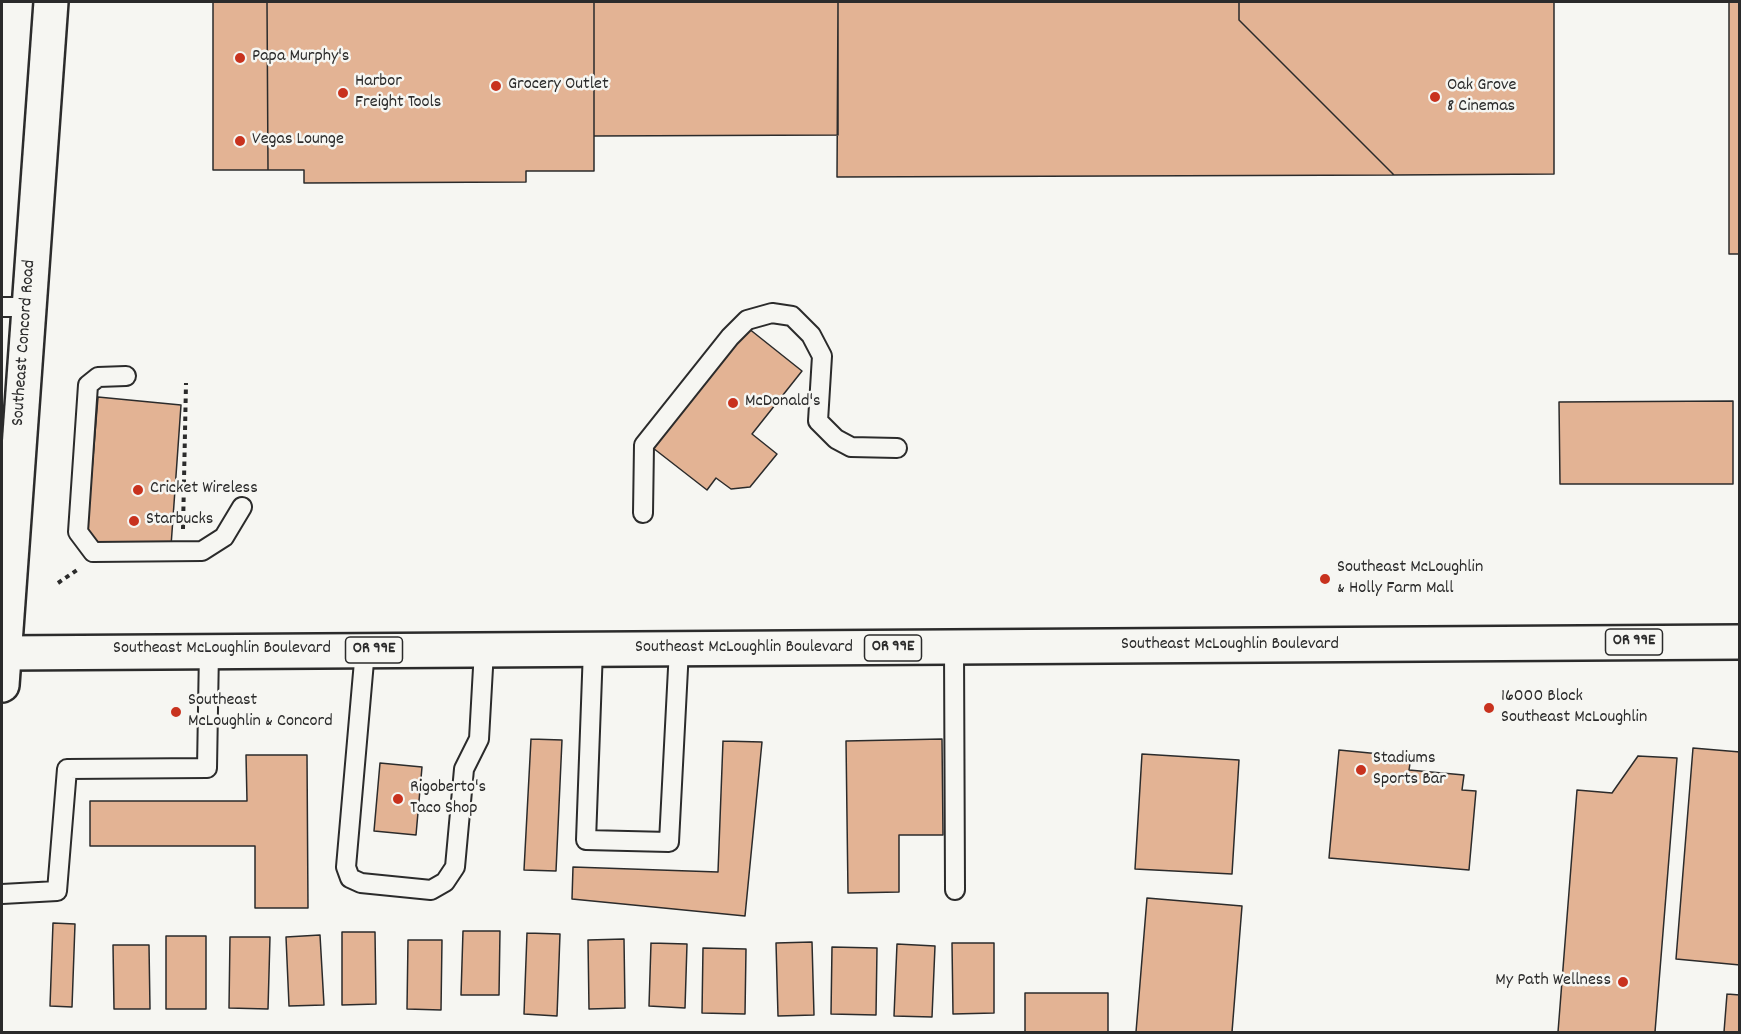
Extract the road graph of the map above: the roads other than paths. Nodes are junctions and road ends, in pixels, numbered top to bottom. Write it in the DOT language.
graph roads {
  1 [pos="51,2"];
  2 [pos="14,307"];
  3 [pos="126,376"];
  4 [pos="897,448"];
  5 [pos="242,507"];
  6 [pos="643,513"];
  7 [pos="1740,642"];
  8 [pos="954,647"];
  9 [pos="593,649"];
  10 [pos="679,649"];
  11 [pos="365,650"];
  12 [pos="484,650"];
  13 [pos="209,651"];
  14 [pos="2,664"];
  15 [pos="955,890"];
  16 [pos="2,894"];
  1 -- 2 [label="main road, Southeast Concord Road"];
  2 -- 14 [label="main road, Southeast Concord Road"];
  3 -- 5 [label="lane"];
  4 -- 6 [label="lane"];
  7 -- 8 [label="main road, Southeast McLoughlin Boulevard / OR 99E"];
  8 -- 10 [label="main road, Southeast McLoughlin Boulevard / OR 99E"];
  8 -- 15 [label="lane"];
  9 -- 10 [label="main road, Southeast McLoughlin Boulevard / OR 99E"];
  9 -- 10 [label="lane"];
  9 -- 12 [label="main road, Southeast McLoughlin Boulevard / OR 99E"];
  11 -- 12 [label="main road, Southeast McLoughlin Boulevard / OR 99E"];
  11 -- 12 [label="lane"];
  11 -- 13 [label="main road, Southeast McLoughlin Boulevard / OR 99E"];
  13 -- 14 [label="main road, Southeast McLoughlin Boulevard / OR 99E"];
  13 -- 16 [label="lane"];
}
